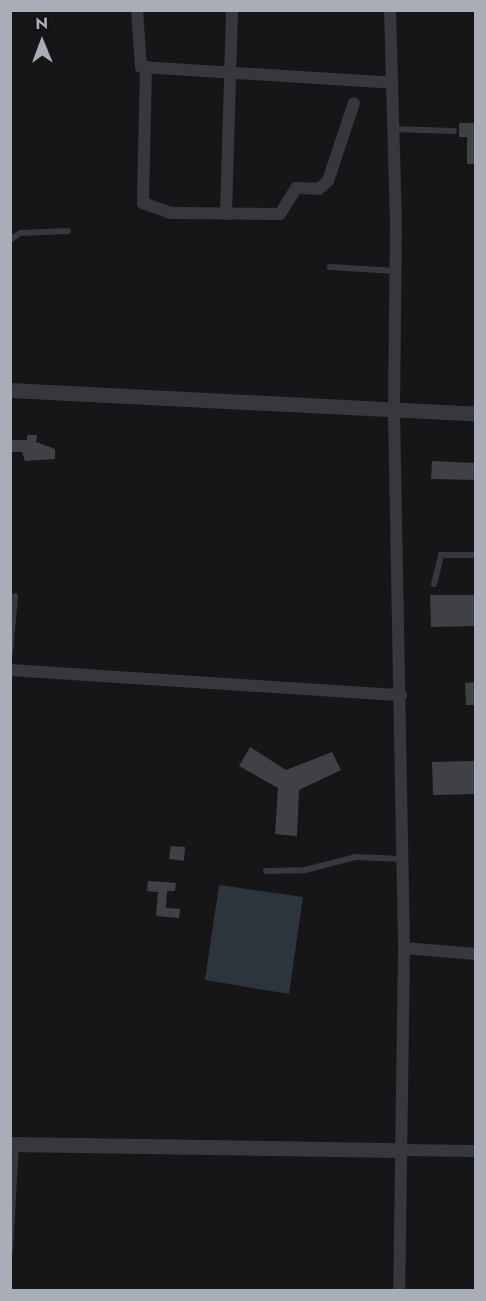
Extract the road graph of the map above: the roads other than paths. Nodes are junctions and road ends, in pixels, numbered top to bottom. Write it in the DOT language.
graph roads {
  1 [pos="137,10"];
  2 [pos="232,10"];
  3 [pos="390,10"];
  4 [pos="146,68"];
  5 [pos="232,74"];
  6 [pos="392,83"];
  7 [pos="354,103"];
  8 [pos="393,129"];
  9 [pos="454,130"];
  10 [pos="226,214"];
  11 [pos="68,231"];
  12 [pos="10,240"];
  13 [pos="330,267"];
  14 [pos="396,271"];
  15 [pos="10,390"];
  16 [pos="394,412"];
  17 [pos="476,414"];
  18 [pos="476,555"];
  19 [pos="435,584"];
  20 [pos="15,596"];
  21 [pos="10,653"];
  22 [pos="10,670"];
  23 [pos="401,695"];
  24 [pos="403,859"];
  25 [pos="267,871"];
  26 [pos="404,948"];
  27 [pos="476,954"];
  28 [pos="13,1144"];
  29 [pos="400,1150"];
  30 [pos="476,1151"];
  31 [pos="10,1250"];
  32 [pos="399,1290"];
  1 -- 4 [label="street"];
  2 -- 5 [label="street"];
  3 -- 6 [label="street"];
  4 -- 5 [label="street"];
  4 -- 10 [label="street"];
  5 -- 6 [label="street"];
  5 -- 10 [label="street"];
  6 -- 8 [label="street"];
  7 -- 10 [label="street"];
  8 -- 9 [label="lane"];
  8 -- 14 [label="street"];
  11 -- 12 [label="lane"];
  13 -- 14 [label="lane"];
  14 -- 16 [label="street"];
  15 -- 16 [label="street"];
  16 -- 17 [label="street"];
  16 -- 23 [label="street"];
  18 -- 19 [label="lane"];
  20 -- 21 [label="lane"];
  22 -- 23 [label="street"];
  23 -- 24 [label="street"];
  24 -- 25 [label="lane"];
  24 -- 26 [label="street"];
  26 -- 27 [label="street"];
  26 -- 29 [label="street"];
  28 -- 29 [label="street"];
  28 -- 31 [label="lane"];
  29 -- 30 [label="street"];
  29 -- 32 [label="street"];
}
